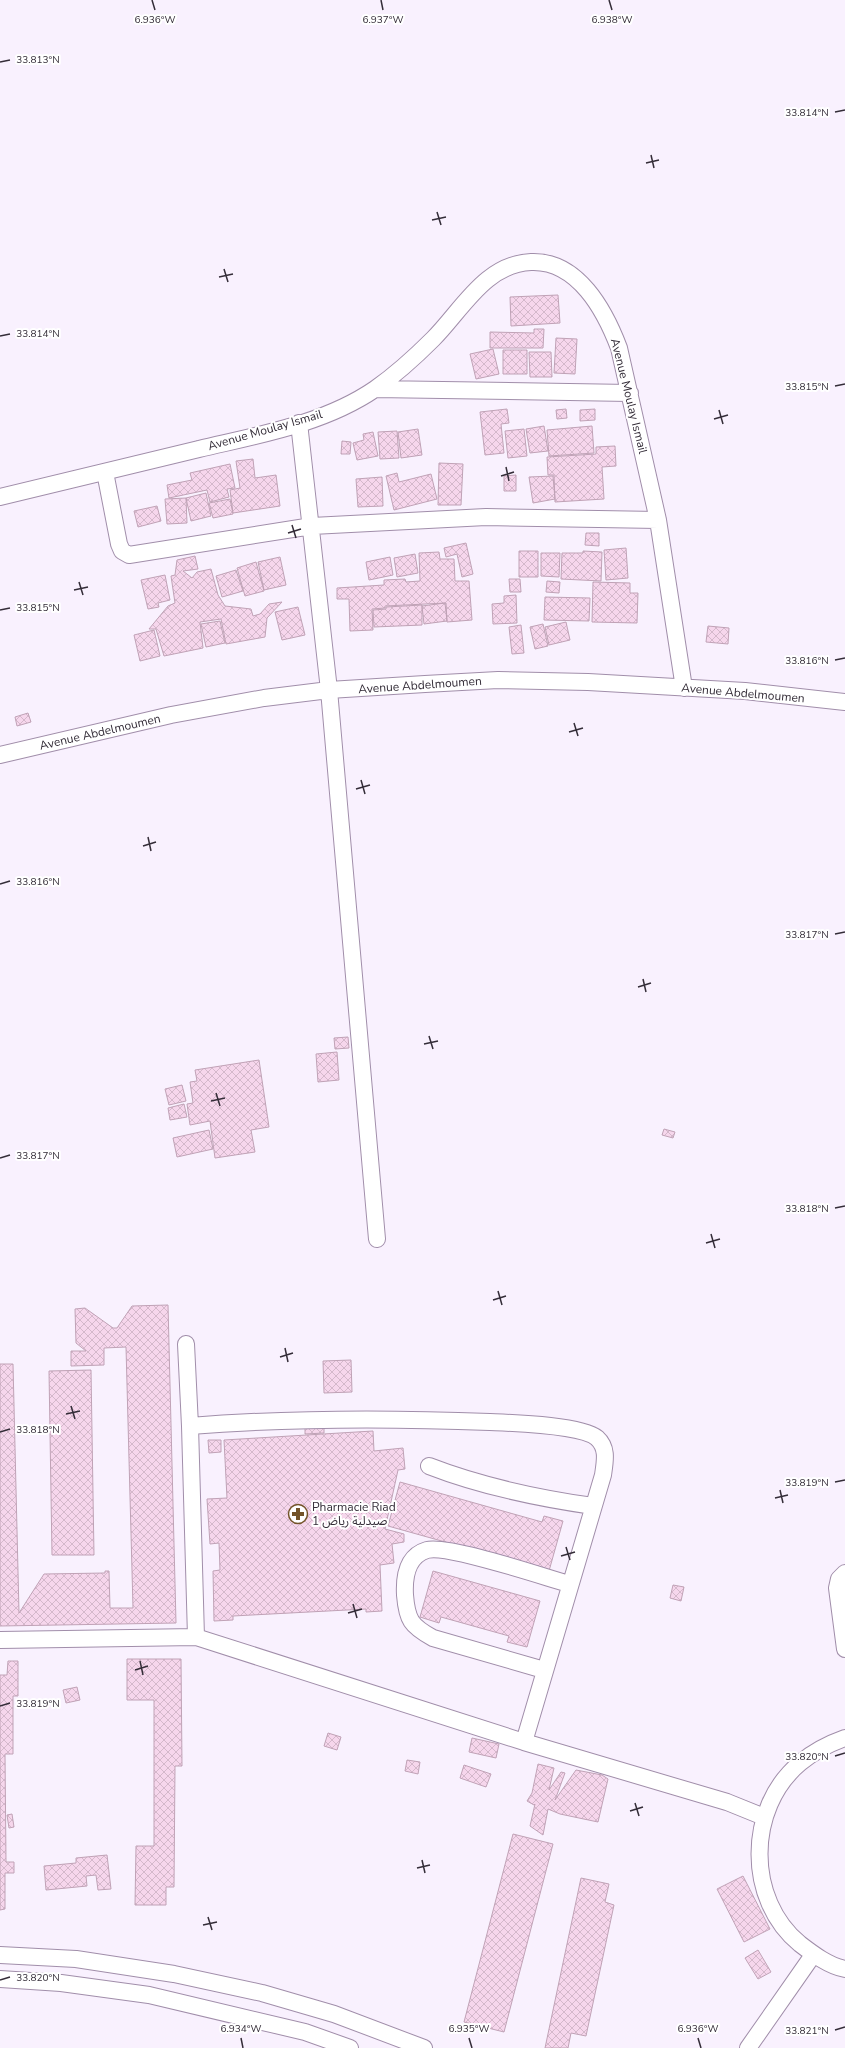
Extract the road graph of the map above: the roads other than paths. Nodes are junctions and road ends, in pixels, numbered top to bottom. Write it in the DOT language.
graph roads {
  1 [pos="375,389"];
  2 [pos="630,393"];
  3 [pos="299,423"];
  4 [pos="105,472"];
  5 [pos="0,497"];
  6 [pos="658,520"];
  7 [pos="312,526"];
  8 [pos="684,688"];
  9 [pos="329,690"];
  10 [pos="845,702"];
  11 [pos="0,755"];
  12 [pos="378,1238"];
  13 [pos="186,1344"];
  14 [pos="190,1426"];
  15 [pos="429,1466"];
  16 [pos="593,1506"];
  17 [pos="845,1573"];
  18 [pos="569,1584"];
  19 [pos="196,1637"];
  20 [pos="0,1640"];
  21 [pos="845,1649"];
  22 [pos="544,1670"];
  23 [pos="845,1738"];
  24 [pos="524,1742"];
  25 [pos="764,1817"];
  26 [pos="0,1955"];
  27 [pos="813,1955"];
  28 [pos="845,1969"];
  29 [pos="0,1979"];
  30 [pos="350,2048"];
  31 [pos="424,2048"];
  32 [pos="748,2048"];
  1 -- 2 [label="street"];
  1 -- 2 [label="street, Avenue Moulay Ismail"];
  1 -- 3 [label="street, Avenue Moulay Ismail"];
  2 -- 6 [label="street, Avenue Moulay Ismail"];
  3 -- 4 [label="street, Avenue Moulay Ismail"];
  3 -- 7 [label="street"];
  4 -- 5 [label="street, Avenue Moulay Ismail"];
  4 -- 7 [label="street"];
  6 -- 7 [label="street"];
  6 -- 8 [label="street, Avenue Moulay Ismail"];
  7 -- 9 [label="street"];
  8 -- 9 [label="street, Avenue Abdelmoumen"];
  8 -- 10 [label="street, Avenue Abdelmoumen"];
  9 -- 11 [label="street, Avenue Abdelmoumen"];
  9 -- 12 [label="street"];
  13 -- 14 [label="street"];
  14 -- 16 [label="street"];
  14 -- 19 [label="street"];
  15 -- 16 [label="street"];
  16 -- 18 [label="street"];
  17 -- 21 [label="street"];
  18 -- 22 [label="street"];
  18 -- 22 [label="street"];
  19 -- 20 [label="street"];
  19 -- 24 [label="street"];
  22 -- 24 [label="street"];
  23 -- 25 [label="street"];
  24 -- 25 [label="street"];
  25 -- 27 [label="street"];
  26 -- 31 [label="street"];
  27 -- 28 [label="street"];
  27 -- 32 [label="street"];
  29 -- 30 [label="street"];
}
